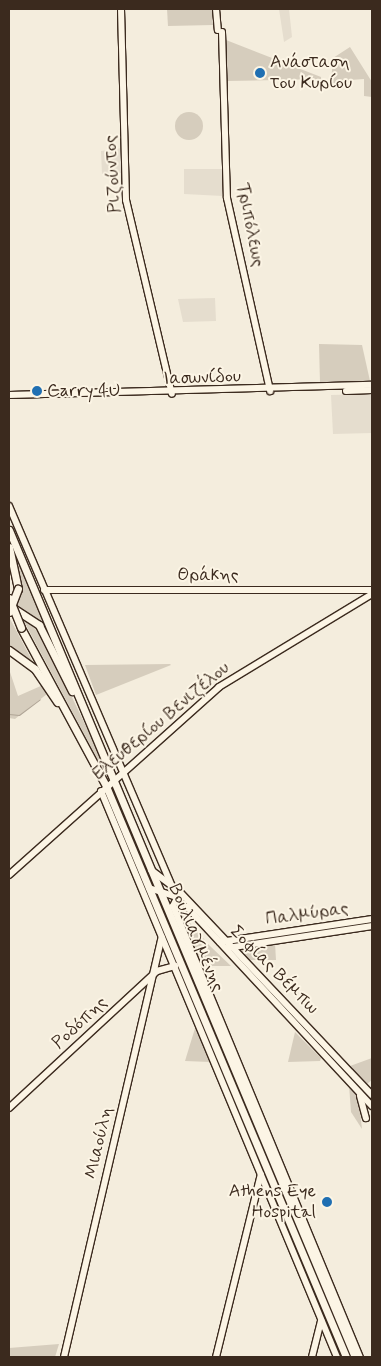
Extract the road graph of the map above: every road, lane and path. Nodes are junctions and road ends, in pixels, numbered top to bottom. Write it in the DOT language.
graph roads {
  1 [pos="121,9"];
  2 [pos="216,9"];
  3 [pos="372,385"];
  4 [pos="332,389"];
  5 [pos="372,390"];
  6 [pos="270,391"];
  7 [pos="172,394"];
  8 [pos="9,396"];
  9 [pos="72,396"];
  10 [pos="9,400"];
  11 [pos="9,506"];
  12 [pos="9,530"];
  13 [pos="9,547"];
  14 [pos="44,590"];
  15 [pos="372,590"];
  16 [pos="372,594"];
  17 [pos="9,598"];
  18 [pos="9,606"];
  19 [pos="9,612"];
  20 [pos="9,650"];
  21 [pos="68,715"];
  22 [pos="93,731"];
  23 [pos="119,776"];
  24 [pos="103,789"];
  25 [pos="93,798"];
  26 [pos="105,800"];
  27 [pos="151,870"];
  28 [pos="9,875"];
  29 [pos="172,886"];
  30 [pos="149,888"];
  31 [pos="161,892"];
  32 [pos="178,898"];
  33 [pos="372,919"];
  34 [pos="372,926"];
  35 [pos="162,936"];
  36 [pos="223,945"];
  37 [pos="168,949"];
  38 [pos="159,950"];
  39 [pos="175,966"];
  40 [pos="154,974"];
  41 [pos="358,1090"];
  42 [pos="372,1095"];
  43 [pos="372,1106"];
  44 [pos="9,1108"];
  45 [pos="366,1118"];
  46 [pos="261,1173"];
  47 [pos="325,1308"];
  48 [pos="321,1318"];
  49 [pos="328,1334"];
  50 [pos="317,1336"];
  51 [pos="64,1357"];
  52 [pos="216,1357"];
  53 [pos="312,1357"];
  54 [pos="337,1357"];
  55 [pos="346,1357"];
  56 [pos="355,1357"];
  57 [pos="360,1357"];
  1 -- 7 [label="street, Ριζούντος"];
  2 -- 6 [label="street, Τριπόλεως"];
  3 -- 4 [label="street, Ιασωνίδου"];
  4 -- 5 [label="street, Ιασωνίδου"];
  4 -- 6 [label="street, Ιασωνίδου"];
  6 -- 7 [label="street, Ιασωνίδου"];
  7 -- 9 [label="street, Ιασωνίδου"];
  8 -- 9 [label="street, Ιασωνίδου"];
  9 -- 10 [label="street, Ιασωνίδου"];
  11 -- 14 [label="street"];
  12 -- 22 [label="main road, Βουλιαγμένης"];
  13 -- 19 [label="main road, bridge"];
  14 -- 15 [label="street, Θράκης"];
  14 -- 23 [label="street"];
  16 -- 23 [label="street, Ελευθερίου Βενιζέλου"];
  17 -- 21 [label="main road, Βουλιαγμένης, bridge"];
  18 -- 22 [label="main road"];
  20 -- 21 [label="main road"];
  21 -- 24 [label="main road, Βουλιαγμένης"];
  22 -- 23 [label="main road, Βουλιαγμένης"];
  23 -- 24 [label="street, Ελευθερίου Βενιζέλου"];
  23 -- 27 [label="main road, Βουλιαγμένης"];
  23 -- 29 [label="street"];
  24 -- 25 [label="street, Ελευθερίου Βενιζέλου"];
  24 -- 26 [label="street"];
  24 -- 30 [label="main road, Βουλιαγμένης"];
  25 -- 26 [label="street"];
  25 -- 28 [label="street, Ελευθερίου Βενιζέλου"];
  26 -- 35 [label="street"];
  27 -- 29 [label="street, Σοφίας Βέμπω"];
  27 -- 31 [label="main road, Βουλιαγμένης"];
  29 -- 36 [label="street, Σοφίας Βέμπω"];
  30 -- 31 [label="street, Σοφίας Βέμπω"];
  30 -- 47 [label="main road, Βουλιαγμένης"];
  31 -- 32 [label="street, Σοφίας Βέμπω"];
  31 -- 56 [label="main road, Βουλιαγμένης"];
  32 -- 36 [label="street, Σοφίας Βέμπω"];
  32 -- 57 [label="street"];
  33 -- 36 [label="street, Παλμύρας"];
  34 -- 36 [label="street, Παλμύρας"];
  35 -- 37 [label="street"];
  35 -- 38 [label="street, Μιαούλη"];
  36 -- 41 [label="street, Σοφίας Βέμπω"];
  36 -- 42 [label="street, Σοφίας Βέμπω"];
  37 -- 38 [label="street"];
  37 -- 39 [label="street"];
  38 -- 40 [label="street, Μιαούλη"];
  39 -- 40 [label="street, Ροδόπης"];
  39 -- 46 [label="street"];
  40 -- 44 [label="street, Ροδόπης"];
  40 -- 51 [label="street, Μιαούλη"];
  41 -- 43 [label="street, Σοφίας Βέμπω"];
  41 -- 45 [label="street"];
  46 -- 48 [label="street"];
  46 -- 52 [label="street"];
  47 -- 48 [label="street"];
  47 -- 55 [label="main road, Βουλιαγμένης"];
  48 -- 49 [label="street"];
  48 -- 50 [label="street"];
  49 -- 50 [label="street"];
  49 -- 54 [label="street"];
  50 -- 53 [label="street"];
}
